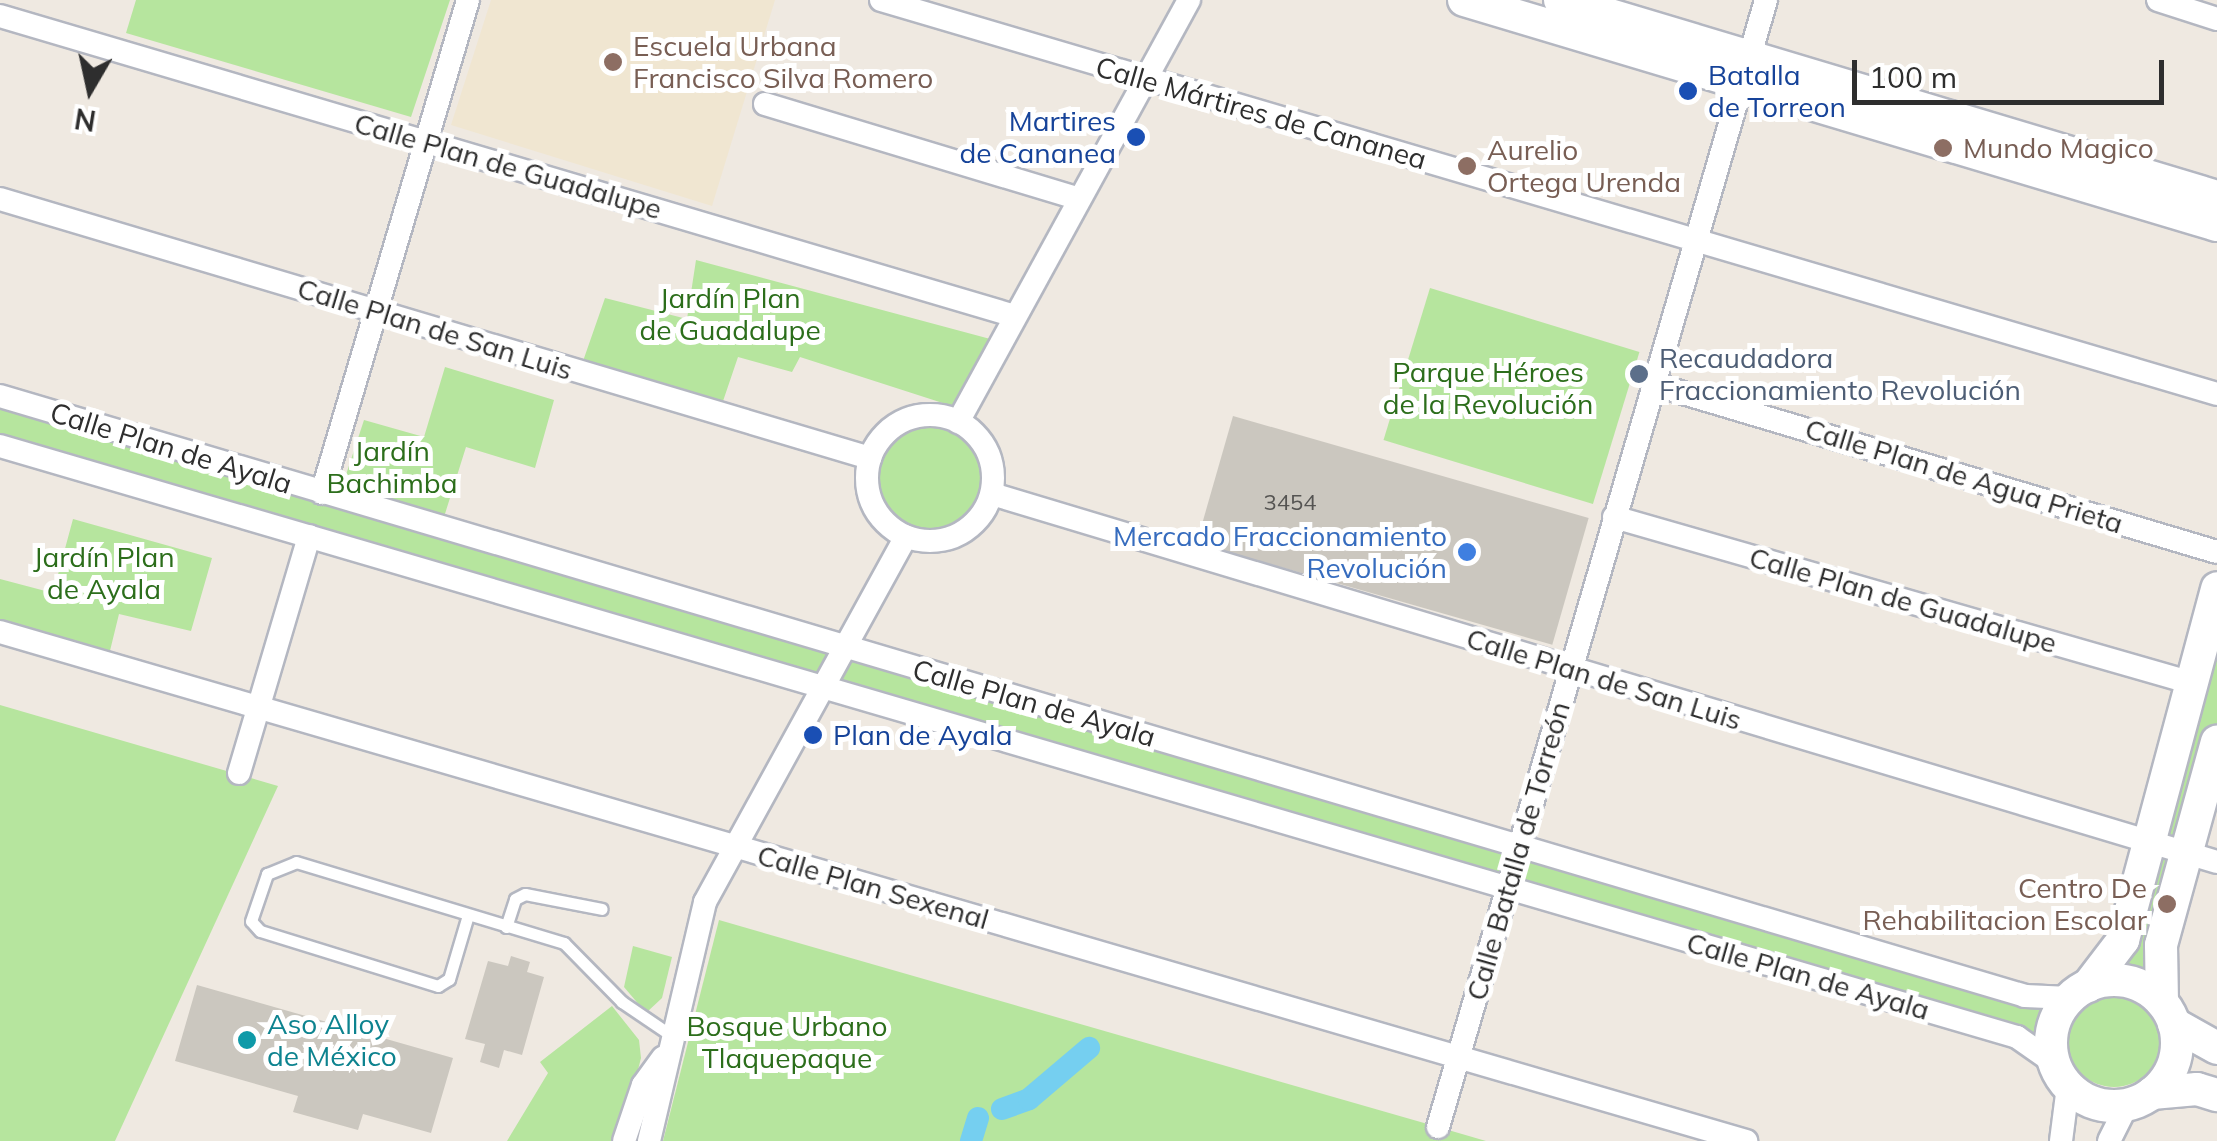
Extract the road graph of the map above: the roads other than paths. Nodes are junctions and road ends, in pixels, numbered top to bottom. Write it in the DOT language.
graph roads {
  1 [pos="468,0"];
  2 [pos="880,0"];
  3 [pos="1188,0"];
  4 [pos="1464,0"];
  5 [pos="1560,0"];
  6 [pos="1766,0"];
  7 [pos="2158,0"];
  8 [pos="0,16"];
  9 [pos="2217,18"];
  10 [pos="1744,73"];
  11 [pos="1145,80"];
  12 [pos="765,104"];
  13 [pos="426,142"];
  14 [pos="2217,198"];
  15 [pos="0,199"];
  16 [pos="1080,200"];
  17 [pos="2217,225"];
  18 [pos="1696,238"];
  19 [pos="376,312"];
  20 [pos="1016,316"];
  21 [pos="1653,384"];
  22 [pos="2217,394"];
  23 [pos="0,396"];
  24 [pos="958,422"];
  25 [pos="0,446"];
  26 [pos="870,458"];
  27 [pos="322,493"];
  28 [pos="992,494"];
  29 [pos="1614,517"];
  30 [pos="309,536"];
  31 [pos="906,537"];
  32 [pos="2217,552"];
  33 [pos="2217,588"];
  34 [pos="0,632"];
  35 [pos="847,647"];
  36 [pos="1570,669"];
  37 [pos="2192,683"];
  38 [pos="825,687"];
  39 [pos="258,708"];
  40 [pos="2217,742"];
  41 [pos="239,773"];
  42 [pos="2149,842"];
  43 [pos="1520,846"];
  44 [pos="738,847"];
  45 [pos="2202,857"];
  46 [pos="1508,887"];
  47 [pos="602,909"];
  48 [pos="468,916"];
  49 [pos="506,926"];
  50 [pos="2079,992"];
  51 [pos="2168,1013"];
  52 [pos="670,1043"];
  53 [pos="2217,1048"];
  54 [pos="1458,1057"];
  55 [pos="2061,1075"];
  56 [pos="2217,1095"];
  57 [pos="2140,1099"];
  58 [pos="1438,1126"];
  59 [pos="624,1141"];
  60 [pos="649,1141"];
  61 [pos="1746,1141"];
  62 [pos="2061,1141"];
  63 [pos="2109,1141"];
  1 -- 13 [label="street"];
  2 -- 11 [label="street, Calle Mártires de Cananea"];
  3 -- 11 [label="street"];
  4 -- 10 [label="street"];
  5 -- 10 [label="street"];
  6 -- 10 [label="street, Calle Batalla de Torreón"];
  7 -- 9 [label="street"];
  8 -- 13 [label="street, Calle Plan de Guadalupe"];
  10 -- 14 [label="street"];
  10 -- 17 [label="street"];
  10 -- 18 [label="street, Calle Batalla de Torreón"];
  11 -- 16 [label="street"];
  11 -- 18 [label="street, Calle Mártires de Cananea"];
  12 -- 16 [label="street"];
  13 -- 19 [label="street"];
  13 -- 20 [label="street, Calle Plan de Guadalupe"];
  15 -- 19 [label="street, Calle Plan de San Luis"];
  16 -- 20 [label="street"];
  18 -- 21 [label="street, Calle Batalla de Torreón"];
  18 -- 22 [label="street, Calle Mártires de Cananea"];
  19 -- 26 [label="street, Calle Plan de San Luis"];
  19 -- 27 [label="street"];
  20 -- 24 [label="street"];
  21 -- 29 [label="street, Calle Batalla de Torreón"];
  21 -- 32 [label="street, Calle Plan de Agua Prieta"];
  23 -- 27 [label="street, Calle Plan de Ayala"];
  24 -- 26 [label="street"];
  24 -- 28 [label="street"];
  25 -- 30 [label="street, Calle Plan de Ayala"];
  26 -- 31 [label="street"];
  27 -- 35 [label="street, Calle Plan de Ayala"];
  28 -- 31 [label="street"];
  28 -- 36 [label="street, Calle Plan de San Luis"];
  29 -- 36 [label="street, Calle Batalla de Torreón"];
  29 -- 37 [label="street, Calle Plan de Guadalupe"];
  30 -- 38 [label="street, Calle Plan de Ayala"];
  30 -- 39 [label="street"];
  31 -- 35 [label="street"];
  33 -- 37 [label="street"];
  34 -- 39 [label="street, Calle Plan Sexenal"];
  35 -- 38 [label="street"];
  35 -- 43 [label="street, Calle Plan de Ayala"];
  36 -- 42 [label="street, Calle Plan de San Luis"];
  36 -- 43 [label="street, Calle Batalla de Torreón"];
  37 -- 42 [label="street"];
  38 -- 44 [label="street"];
  38 -- 46 [label="street, Calle Plan de Ayala"];
  39 -- 41 [label="street"];
  39 -- 44 [label="street, Calle Plan Sexenal"];
  40 -- 45 [label="street"];
  42 -- 45 [label="street, Calle Plan de San Luis"];
  42 -- 50 [label="street"];
  43 -- 46 [label="street, Calle Batalla de Torreón"];
  43 -- 50 [label="street, Calle Plan de Ayala"];
  44 -- 52 [label="street"];
  44 -- 54 [label="street, Calle Plan Sexenal"];
  45 -- 51 [label="street"];
  46 -- 54 [label="street, Calle Batalla de Torreón"];
  46 -- 55 [label="street, Calle Plan de Ayala"];
  47 -- 49 [label="lane"];
  48 -- 48 [label="lane"];
  48 -- 49 [label="lane"];
  49 -- 52 [label="lane"];
  50 -- 51 [label="street"];
  50 -- 55 [label="street"];
  51 -- 53 [label="street"];
  51 -- 57 [label="street"];
  52 -- 59 [label="street"];
  52 -- 60 [label="street"];
  54 -- 58 [label="street, Calle Batalla de Torreón"];
  54 -- 61 [label="street, Calle Plan Sexenal"];
  55 -- 57 [label="street"];
  55 -- 62 [label="street"];
  56 -- 57 [label="street"];
  57 -- 63 [label="street"];
}
